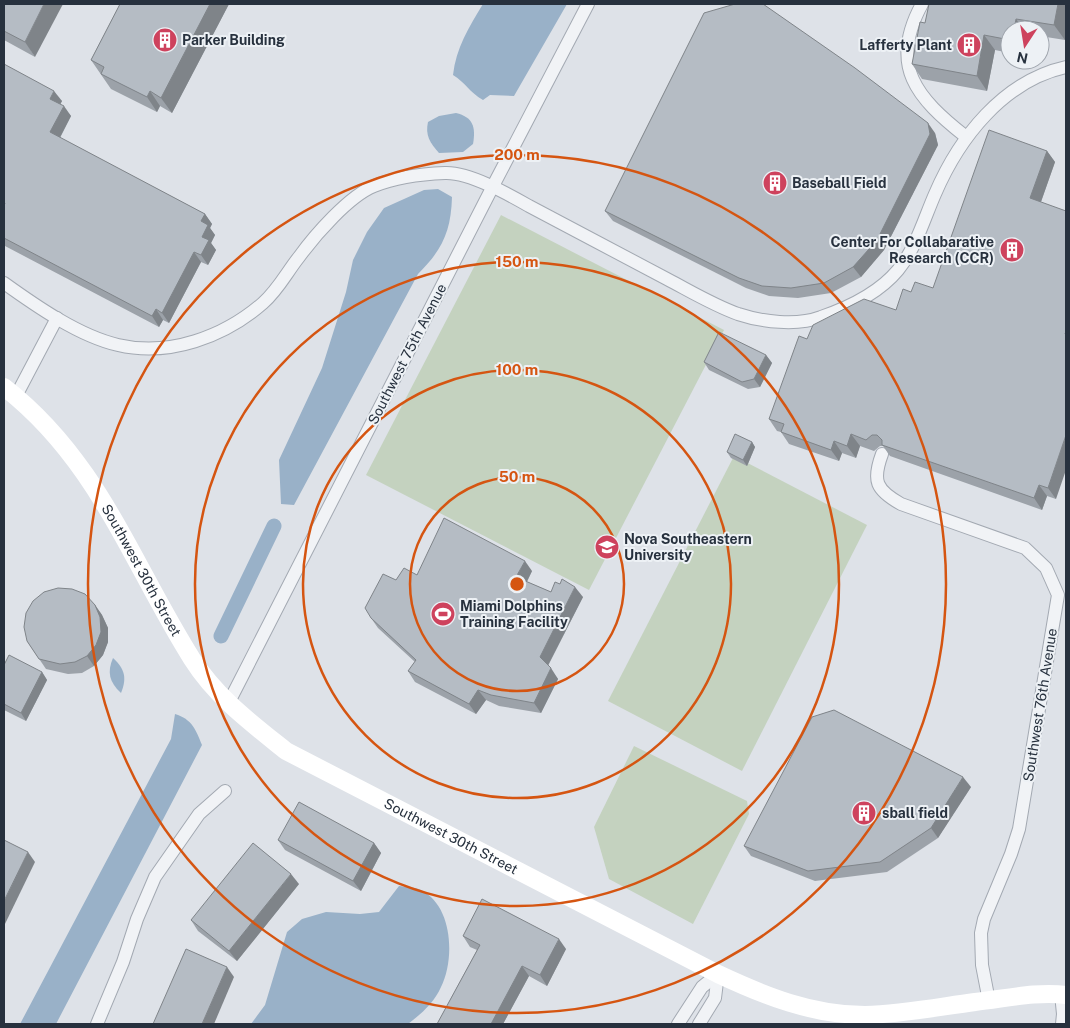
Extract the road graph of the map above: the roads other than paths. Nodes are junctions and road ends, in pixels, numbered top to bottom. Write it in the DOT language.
graph roads {
  1 [pos="588,4"];
  2 [pos="922,4"];
  3 [pos="1066,67"];
  4 [pos="966,136"];
  5 [pos="493,186"];
  6 [pos="4,283"];
  7 [pos="57,318"];
  8 [pos="10,392"];
  9 [pos="882,454"];
  10 [pos="228,704"];
  11 [pos="225,791"];
  12 [pos="718,974"];
  13 [pos="1065,994"];
  14 [pos="989,1000"];
  15 [pos="97,1024"];
  16 [pos="678,1024"];
  17 [pos="699,1024"];
  18 [pos="1062,1024"];
  1 -- 5 [label="street, Southwest 75th Avenue"];
  2 -- 4 [label="street"];
  3 -- 4 [label="street"];
  4 -- 5 [label="street"];
  5 -- 7 [label="street"];
  5 -- 10 [label="street, Southwest 75th Avenue"];
  6 -- 7 [label="street"];
  7 -- 8 [label="street"];
  8 -- 10 [label="street, Southwest 30th Street"];
  9 -- 14 [label="street, Southwest 76th Avenue"];
  10 -- 12 [label="street, Southwest 30th Street"];
  11 -- 15 [label="street"];
  12 -- 14 [label="street, Southwest 30th Street"];
  12 -- 16 [label="street"];
  12 -- 17 [label="street"];
  13 -- 14 [label="street, Southwest 30th Street"];
  13 -- 18 [label="street"];
}
